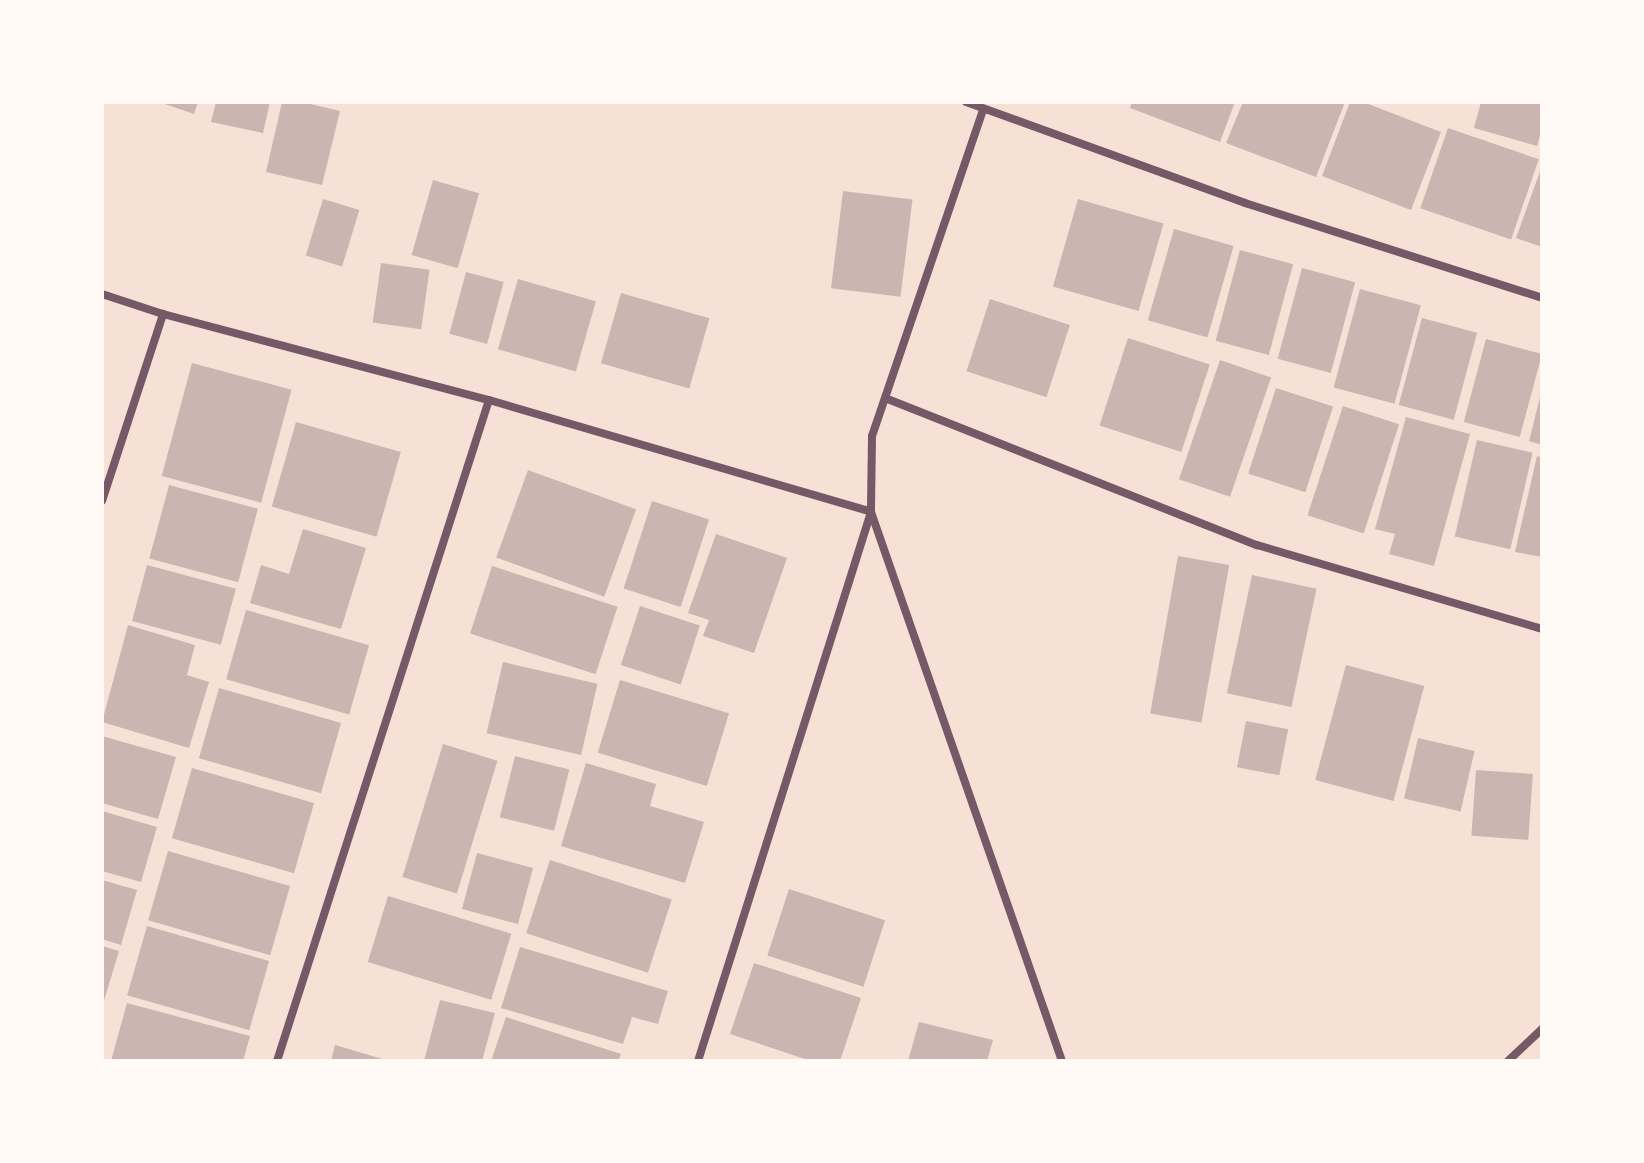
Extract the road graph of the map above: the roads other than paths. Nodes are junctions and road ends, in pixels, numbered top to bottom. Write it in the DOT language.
graph roads {
  1 [pos="966,102"];
  2 [pos="983,110"];
  3 [pos="102,294"];
  4 [pos="1542,298"];
  5 [pos="163,314"];
  6 [pos="885,398"];
  7 [pos="489,400"];
  8 [pos="102,501"];
  9 [pos="871,512"];
  10 [pos="1542,629"];
  11 [pos="1542,1029"];
  12 [pos="277,1061"];
  13 [pos="698,1061"];
  14 [pos="1062,1061"];
  15 [pos="1508,1061"];
  1 -- 2 [label="street"];
  2 -- 4 [label="street"];
  2 -- 6 [label="street"];
  3 -- 5 [label="street"];
  5 -- 7 [label="street"];
  5 -- 8 [label="street"];
  6 -- 9 [label="street"];
  6 -- 10 [label="street"];
  7 -- 9 [label="street"];
  7 -- 12 [label="street"];
  9 -- 13 [label="street"];
  9 -- 14 [label="street"];
  11 -- 15 [label="street"];
}
